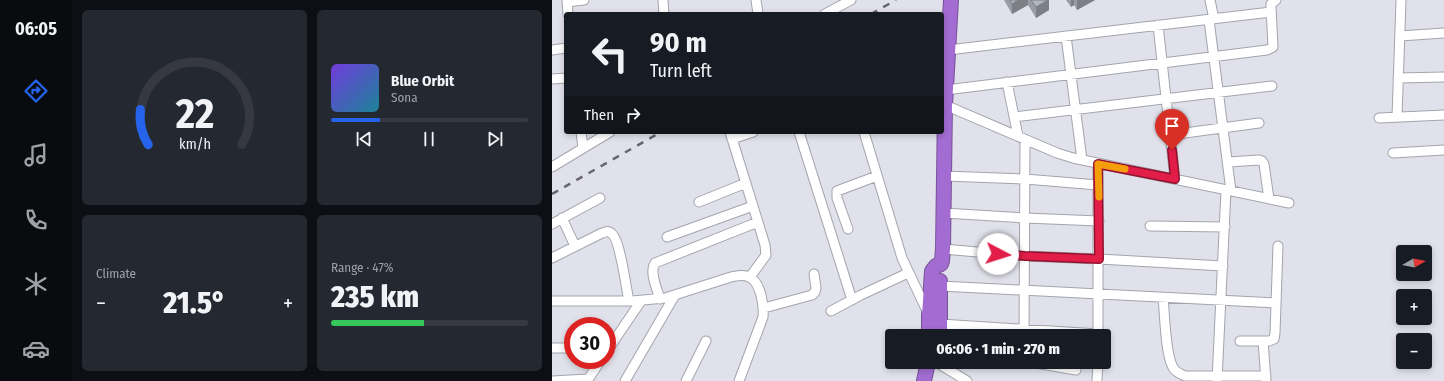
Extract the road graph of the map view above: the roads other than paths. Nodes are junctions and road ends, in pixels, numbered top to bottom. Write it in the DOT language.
graph roads {
  1 [pos="584,0"];
  2 [pos="663,0"];
  3 [pos="756,0"];
  4 [pos="851,0"];
  5 [pos="951,0"];
  6 [pos="1210,0"];
  7 [pos="1401,0"];
  8 [pos="567,1"];
  9 [pos="1272,4"];
  10 [pos="568,12"];
  11 [pos="664,12"];
  12 [pos="758,12"];
  13 [pos="829,12"];
  14 [pos="1212,19"];
  15 [pos="945,22"];
  16 [pos="1158,26"];
  17 [pos="1444,33"];
  18 [pos="1066,36"];
  19 [pos="1400,36"];
  20 [pos="564,48"];
  21 [pos="552,50"];
  22 [pos="948,50"];
  23 [pos="1214,56"];
  24 [pos="1162,63"];
  25 [pos="1071,74"];
  26 [pos="1444,76"];
  27 [pos="564,78"];
  28 [pos="1398,78"];
  29 [pos="552,79"];
  30 [pos="1007,82"];
  31 [pos="1272,86"];
  32 [pos="946,90"];
  33 [pos="1219,93"];
  34 [pos="1166,99"];
  35 [pos="945,105"];
  36 [pos="1076,110"];
  37 [pos="1444,115"];
  38 [pos="1014,117"];
  39 [pos="1397,117"];
  40 [pos="1379,118"];
  41 [pos="1259,123"];
  42 [pos="1224,128"];
  43 [pos="581,134"];
  44 [pos="607,134"];
  45 [pos="800,134"];
  46 [pos="865,134"];
  47 [pos="731,135"];
  48 [pos="1170,135"];
  49 [pos="1021,138"];
  50 [pos="583,148"];
  51 [pos="1444,150"];
  52 [pos="1393,153"];
  53 [pos="1082,160"];
  54 [pos="1228,162"];
  55 [pos="1098,164"];
  56 [pos="552,167"];
  57 [pos="877,176"];
  58 [pos="944,176"];
  59 [pos="1025,179"];
  60 [pos="1175,179"];
  61 [pos="746,183"];
  62 [pos="1098,185"];
  63 [pos="1229,190"];
  64 [pos="600,198"];
  65 [pos="1269,199"];
  66 [pos="699,202"];
  67 [pos="1289,202"];
  68 [pos="753,206"];
  69 [pos="944,213"];
  70 [pos="562,218"];
  71 [pos="1025,218"];
  72 [pos="1099,221"];
  73 [pos="758,222"];
  74 [pos="552,224"];
  75 [pos="1150,226"];
  76 [pos="1224,227"];
  77 [pos="848,229"];
  78 [pos="667,237"];
  79 [pos="575,246"];
  80 [pos="1278,246"];
  81 [pos="943,249"];
  82 [pos="1025,256"];
  83 [pos="552,258"];
  84 [pos="1099,259"];
  85 [pos="936,266"];
  86 [pos="1223,266"];
  87 [pos="908,273"];
  88 [pos="814,274"];
  89 [pos="750,277"];
  90 [pos="940,286"];
  91 [pos="1025,290"];
  92 [pos="1099,294"];
  93 [pos="675,295"];
  94 [pos="1163,298"];
  95 [pos="660,299"];
  96 [pos="641,300"];
  97 [pos="852,300"];
  98 [pos="552,301"];
  99 [pos="629,301"];
  100 [pos="1221,301"];
  101 [pos="1276,304"];
  102 [pos="764,308"];
  103 [pos="831,311"];
  104 [pos="936,325"];
  105 [pos="975,329"];
  106 [pos="1024,329"];
  107 [pos="1098,329"];
  108 [pos="616,338"];
  109 [pos="706,341"];
  110 [pos="1240,341"];
  111 [pos="1263,341"];
  112 [pos="552,348"];
  113 [pos="564,348"];
  114 [pos="595,369"];
  115 [pos="931,369"];
  116 [pos="934,369"];
  117 [pos="947,369"];
  118 [pos="1070,369"];
  119 [pos="1098,369"];
  120 [pos="1076,370"];
  121 [pos="1218,378"];
  122 [pos="1266,379"];
  123 [pos="588,380"];
  124 [pos="552,381"];
  125 [pos="625,381"];
  126 [pos="686,381"];
  127 [pos="739,381"];
  128 [pos="924,381"];
  129 [pos="933,381"];
  130 [pos="967,381"];
  131 [pos="1097,381"];
  1 -- 8 [label="street"];
  2 -- 11 [label="street"];
  3 -- 12 [label="street"];
  4 -- 13 [label="street"];
  5 -- 15 [label="highway"];
  6 -- 14 [label="street"];
  7 -- 19 [label="street"];
  8 -- 10 [label="street"];
  9 -- 14 [label="street"];
  9 -- 23 [label="street"];
  14 -- 16 [label="street"];
  14 -- 23 [label="street"];
  15 -- 22 [label="highway"];
  16 -- 18 [label="street"];
  16 -- 24 [label="street"];
  17 -- 19 [label="street"];
  18 -- 22 [label="street"];
  18 -- 25 [label="street"];
  19 -- 28 [label="street"];
  20 -- 21 [label="street"];
  22 -- 32 [label="highway"];
  23 -- 24 [label="street"];
  23 -- 33 [label="street"];
  24 -- 25 [label="street"];
  24 -- 34 [label="street"];
  25 -- 30 [label="street"];
  25 -- 36 [label="street"];
  26 -- 28 [label="street"];
  27 -- 29 [label="street"];
  28 -- 39 [label="street"];
  30 -- 32 [label="street"];
  30 -- 38 [label="street"];
  31 -- 33 [label="street"];
  32 -- 35 [label="highway"];
  33 -- 34 [label="street"];
  33 -- 42 [label="street"];
  34 -- 36 [label="street"];
  34 -- 48 [label="street"];
  35 -- 49 [label="street"];
  35 -- 58 [label="highway"];
  36 -- 38 [label="street"];
  36 -- 53 [label="street"];
  37 -- 39 [label="street"];
  38 -- 49 [label="street"];
  39 -- 40 [label="street"];
  41 -- 42 [label="street"];
  42 -- 48 [label="street"];
  42 -- 54 [label="street"];
  43 -- 50 [label="street"];
  44 -- 50 [label="street"];
  45 -- 97 [label="street"];
  46 -- 57 [label="street"];
  47 -- 61 [label="street"];
  48 -- 60 [label="street"];
  49 -- 53 [label="street"];
  49 -- 59 [label="street"];
  50 -- 56 [label="street"];
  51 -- 52 [label="street"];
  53 -- 55 [label="street"];
  54 -- 63 [label="street"];
  54 -- 65 [label="street"];
  55 -- 60 [label="street"];
  55 -- 62 [label="street"];
  57 -- 77 [label="street"];
  57 -- 87 [label="street"];
  58 -- 59 [label="street"];
  58 -- 69 [label="highway"];
  59 -- 62 [label="street"];
  59 -- 71 [label="street"];
  60 -- 63 [label="street"];
  61 -- 66 [label="street"];
  61 -- 68 [label="street"];
  62 -- 72 [label="street"];
  63 -- 65 [label="street"];
  63 -- 76 [label="street"];
  64 -- 70 [label="street"];
  65 -- 67 [label="street"];
  68 -- 73 [label="street"];
  68 -- 78 [label="street"];
  69 -- 71 [label="street"];
  69 -- 81 [label="highway"];
  70 -- 74 [label="street"];
  70 -- 79 [label="street"];
  71 -- 72 [label="street"];
  71 -- 82 [label="street"];
  72 -- 84 [label="street"];
  73 -- 89 [label="street"];
  73 -- 95 [label="street"];
  75 -- 76 [label="street"];
  76 -- 86 [label="street"];
  79 -- 83 [label="street"];
  79 -- 99 [label="street"];
  80 -- 101 [label="street"];
  81 -- 82 [label="street"];
  81 -- 85 [label="highway"];
  82 -- 84 [label="street"];
  82 -- 91 [label="street"];
  84 -- 86 [label="street"];
  84 -- 92 [label="street"];
  85 -- 90 [label="highway"];
  85 -- 104 [label="highway"];
  86 -- 100 [label="street"];
  87 -- 97 [label="street"];
  87 -- 104 [label="street"];
  88 -- 102 [label="street"];
  89 -- 93 [label="street"];
  89 -- 102 [label="street"];
  90 -- 91 [label="street"];
  90 -- 104 [label="highway"];
  91 -- 92 [label="street"];
  91 -- 106 [label="street"];
  92 -- 94 [label="street"];
  92 -- 107 [label="street"];
  93 -- 95 [label="street"];
  93 -- 125 [label="street"];
  94 -- 100 [label="street"];
  94 -- 121 [label="street"];
  95 -- 96 [label="street"];
  96 -- 99 [label="street"];
  96 -- 108 [label="street"];
  97 -- 103 [label="street"];
  98 -- 99 [label="street"];
  100 -- 101 [label="street"];
  100 -- 121 [label="street"];
  101 -- 111 [label="street"];
  102 -- 127 [label="street"];
  104 -- 105 [label="street"];
  109 -- 126 [label="street"];
  110 -- 111 [label="street"];
  111 -- 122 [label="street"];
  112 -- 113 [label="street"];
  114 -- 123 [label="street"];
  115 -- 128 [label="highway"];
  116 -- 129 [label="highway"];
  117 -- 130 [label="street"];
  118 -- 120 [label="street"];
  119 -- 131 [label="street"];
  121 -- 122 [label="street"];
  123 -- 124 [label="street"];
}
